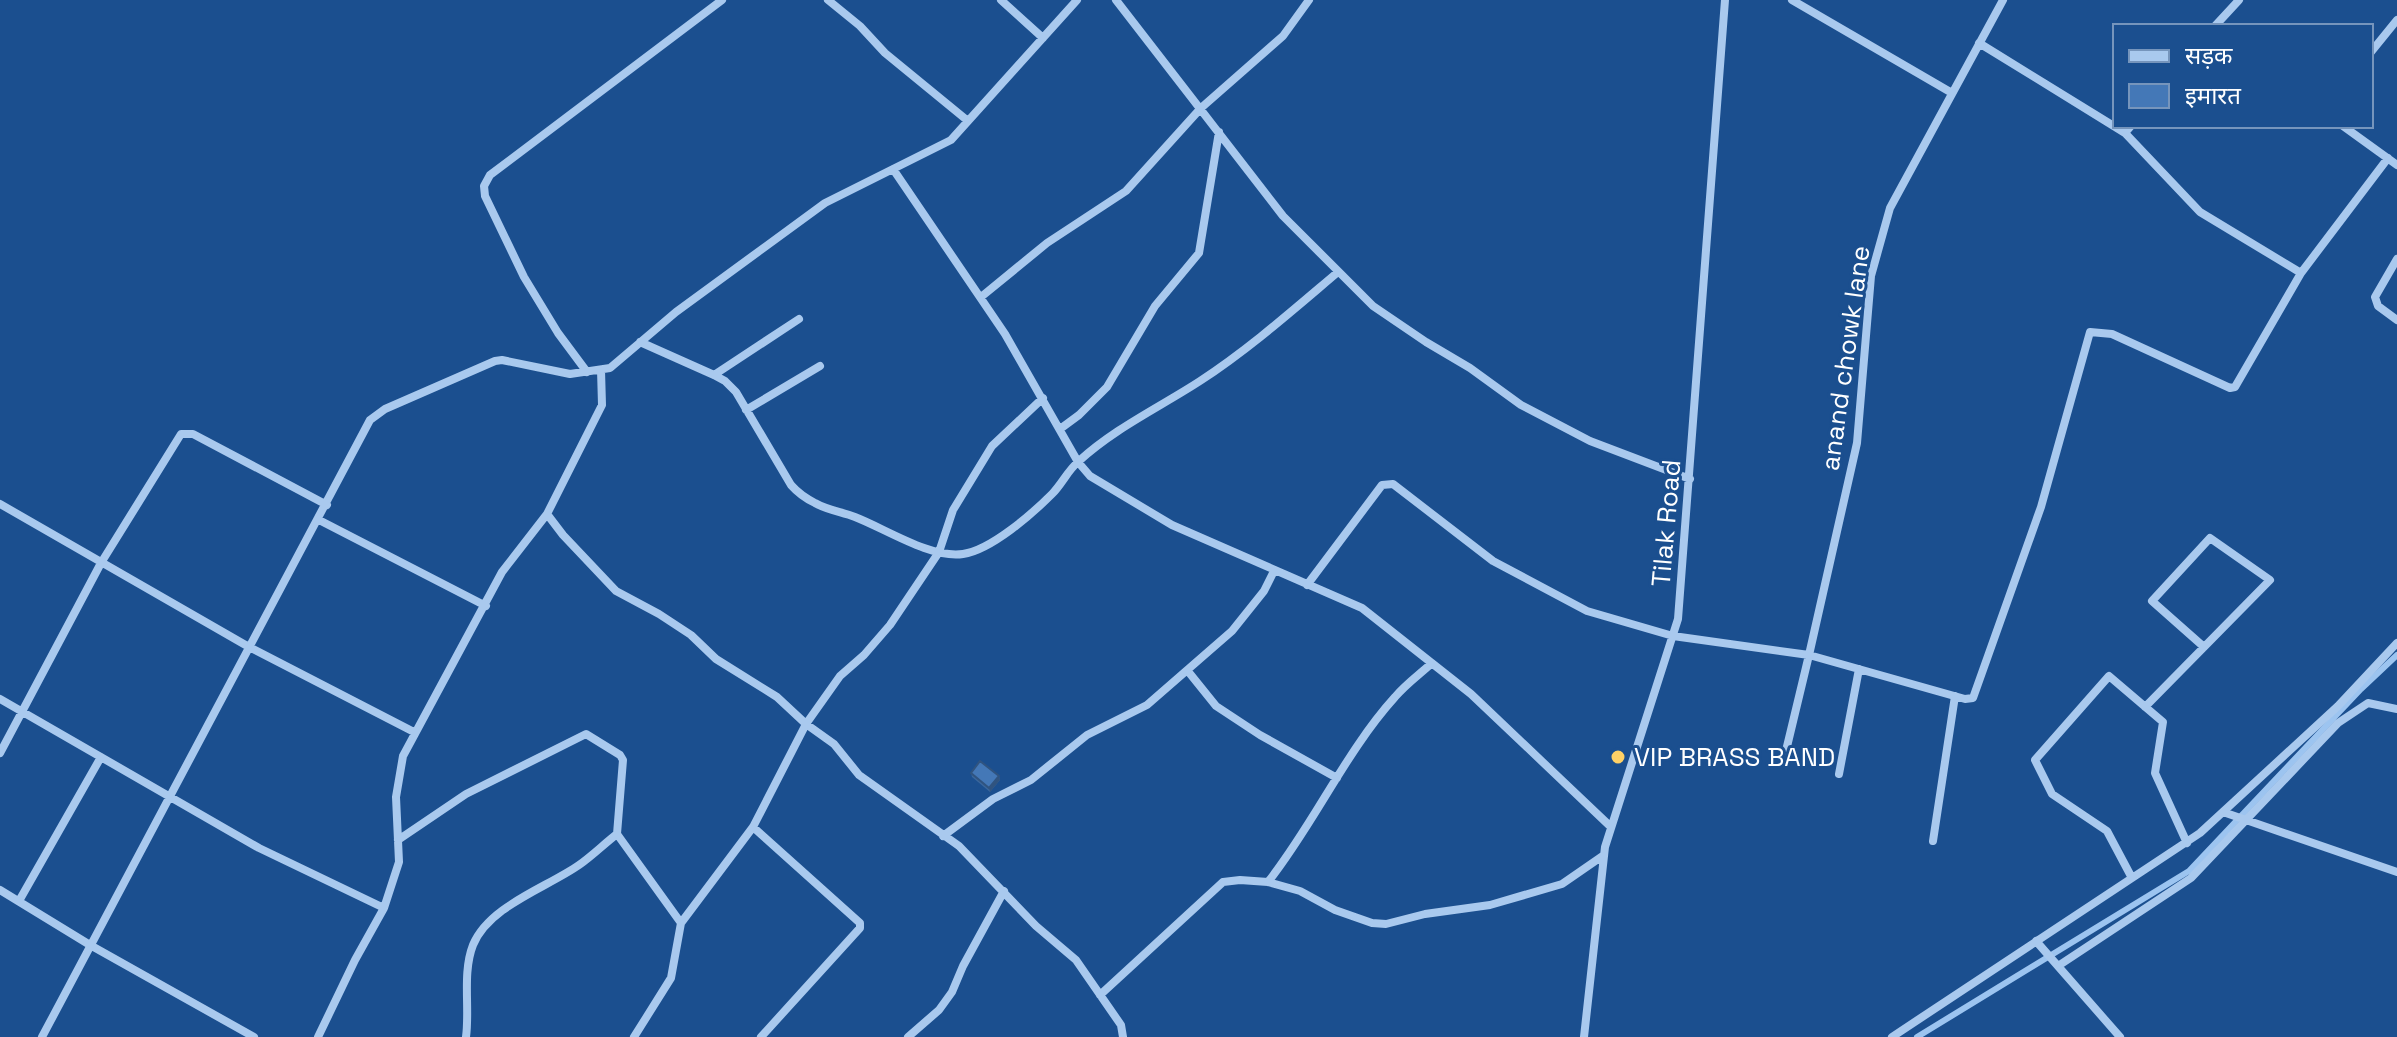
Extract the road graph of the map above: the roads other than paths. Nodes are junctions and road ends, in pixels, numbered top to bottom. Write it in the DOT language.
graph roads {
  1 [pos="722,0"];
  2 [pos="828,0"];
  3 [pos="1001,0"];
  4 [pos="1077,0"];
  5 [pos="1116,0"];
  6 [pos="1309,0"];
  7 [pos="1725,0"];
  8 [pos="1792,0"];
  9 [pos="2003,0"];
  10 [pos="2239,0"];
  11 [pos="2397,20"];
  12 [pos="2217,24"];
  13 [pos="1043,38"];
  14 [pos="1979,43"];
  15 [pos="2373,50"];
  16 [pos="1952,93"];
  17 [pos="1201,108"];
  18 [pos="968,121"];
  19 [pos="2113,121"];
  20 [pos="2346,128"];
  21 [pos="2128,130"];
  22 [pos="1219,132"];
  23 [pos="2388,158"];
  24 [pos="2397,165"];
  25 [pos="893,169"];
  26 [pos="2397,259"];
  27 [pos="1338,272"];
  28 [pos="2301,273"];
  29 [pos="981,297"];
  30 [pos="799,319"];
  31 [pos="2397,320"];
  32 [pos="640,342"];
  33 [pos="820,366"];
  34 [pos="601,370"];
  35 [pos="587,372"];
  36 [pos="714,375"];
  37 [pos="1043,398"];
  38 [pos="746,410"];
  39 [pos="1060,429"];
  40 [pos="1078,462"];
  41 [pos="1690,479"];
  42 [pos="0,504"];
  43 [pos="327,505"];
  44 [pos="547,514"];
  45 [pos="319,520"];
  46 [pos="939,552"];
  47 [pos="101,563"];
  48 [pos="1274,571"];
  49 [pos="1307,585"];
  50 [pos="486,606"];
  51 [pos="1673,636"];
  52 [pos="2397,643"];
  53 [pos="249,647"];
  54 [pos="2204,647"];
  55 [pos="1809,655"];
  56 [pos="1432,663"];
  57 [pos="1859,669"];
  58 [pos="1187,670"];
  59 [pos="1955,696"];
  60 [pos="0,699"];
  61 [pos="2145,707"];
  62 [pos="2397,709"];
  63 [pos="22,711"];
  64 [pos="806,724"];
  65 [pos="414,732"];
  66 [pos="0,753"];
  67 [pos="101,757"];
  68 [pos="1784,759"];
  69 [pos="1839,774"];
  70 [pos="1337,778"];
  71 [pos="169,797"];
  72 [pos="2223,812"];
  73 [pos="2245,820"];
  74 [pos="753,827"];
  75 [pos="1611,827"];
  76 [pos="617,834"];
  77 [pos="943,836"];
  78 [pos="398,840"];
  79 [pos="1933,841"];
  80 [pos="2187,843"];
  81 [pos="1604,855"];
  82 [pos="2397,872"];
  83 [pos="2132,878"];
  84 [pos="1268,882"];
  85 [pos="0,890"];
  86 [pos="1004,891"];
  87 [pos="19,901"];
  88 [pos="384,908"];
  89 [pos="681,923"];
  90 [pos="2036,941"];
  91 [pos="90,945"];
  92 [pos="2058,966"];
  93 [pos="1100,995"];
  94 [pos="42,1037"];
  95 [pos="254,1037"];
  96 [pos="318,1037"];
  97 [pos="466,1037"];
  98 [pos="634,1037"];
  99 [pos="761,1037"];
  100 [pos="908,1037"];
  101 [pos="1123,1037"];
  102 [pos="1584,1037"];
  103 [pos="1892,1037"];
  104 [pos="2120,1037"];
  1 -- 35 [label="street"];
  2 -- 18 [label="street"];
  3 -- 13 [label="street"];
  4 -- 13 [label="street"];
  5 -- 17 [label="street"];
  6 -- 17 [label="street"];
  7 -- 41 [label="street, Tilak Road"];
  8 -- 16 [label="street"];
  9 -- 14 [label="street, anand chowk lane"];
  10 -- 12 [label="street"];
  11 -- 15 [label="street"];
  13 -- 18 [label="street"];
  14 -- 16 [label="street, anand chowk lane"];
  14 -- 19 [label="street"];
  16 -- 55 [label="street, anand chowk lane"];
  17 -- 22 [label="street"];
  17 -- 29 [label="street"];
  18 -- 25 [label="street"];
  20 -- 23 [label="street"];
  21 -- 28 [label="street"];
  22 -- 27 [label="street"];
  22 -- 39 [label="street"];
  23 -- 24 [label="street"];
  23 -- 28 [label="street"];
  25 -- 29 [label="street"];
  25 -- 32 [label="street"];
  26 -- 31 [label="street"];
  27 -- 40 [label="street"];
  27 -- 41 [label="street"];
  28 -- 59 [label="street"];
  29 -- 37 [label="street"];
  30 -- 36 [label="street"];
  32 -- 34 [label="street"];
  32 -- 36 [label="street"];
  33 -- 38 [label="street"];
  34 -- 35 [label="street"];
  34 -- 44 [label="street"];
  35 -- 43 [label="street"];
  36 -- 38 [label="street"];
  37 -- 39 [label="street"];
  37 -- 46 [label="street"];
  38 -- 46 [label="street"];
  39 -- 40 [label="street"];
  40 -- 46 [label="street"];
  40 -- 48 [label="street"];
  41 -- 51 [label="street, Tilak Road"];
  42 -- 47 [label="street"];
  43 -- 45 [label="street"];
  43 -- 47 [label="street"];
  44 -- 50 [label="street"];
  44 -- 64 [label="street"];
  45 -- 50 [label="street"];
  45 -- 53 [label="street"];
  46 -- 64 [label="street"];
  47 -- 53 [label="street"];
  47 -- 63 [label="street"];
  48 -- 49 [label="street"];
  48 -- 58 [label="street"];
  49 -- 51 [label="street"];
  49 -- 56 [label="street"];
  50 -- 65 [label="street"];
  51 -- 55 [label="street"];
  51 -- 75 [label="street, Tilak Road"];
  52 -- 72 [label="street"];
  53 -- 65 [label="street"];
  53 -- 71 [label="street"];
  54 -- 54 [label="street"];
  54 -- 61 [label="street"];
  55 -- 57 [label="street"];
  55 -- 68 [label="street, anand chowk lane"];
  56 -- 70 [label="street"];
  56 -- 75 [label="street"];
  57 -- 59 [label="street"];
  57 -- 69 [label="street"];
  58 -- 70 [label="street"];
  58 -- 77 [label="street"];
  59 -- 79 [label="street"];
  60 -- 63 [label="street"];
  61 -- 80 [label="street"];
  61 -- 83 [label="street"];
  62 -- 73 [label="street"];
  63 -- 66 [label="street"];
  63 -- 67 [label="street"];
  64 -- 74 [label="street"];
  64 -- 77 [label="street"];
  65 -- 78 [label="street"];
  67 -- 71 [label="street"];
  67 -- 87 [label="street"];
  70 -- 84 [label="street"];
  71 -- 88 [label="street"];
  71 -- 91 [label="street"];
  72 -- 73 [label="street"];
  72 -- 80 [label="street"];
  73 -- 82 [label="street"];
  73 -- 92 [label="street"];
  74 -- 89 [label="street"];
  74 -- 99 [label="street"];
  75 -- 81 [label="street, Tilak Road"];
  76 -- 78 [label="street"];
  76 -- 89 [label="street"];
  76 -- 97 [label="street"];
  77 -- 86 [label="street"];
  78 -- 88 [label="street"];
  80 -- 83 [label="street"];
  81 -- 84 [label="street"];
  81 -- 102 [label="street, Tilak Road"];
  83 -- 90 [label="street"];
  84 -- 93 [label="street"];
  85 -- 87 [label="street"];
  86 -- 93 [label="street"];
  86 -- 100 [label="street"];
  87 -- 91 [label="street"];
  88 -- 96 [label="street"];
  89 -- 98 [label="street"];
  90 -- 92 [label="street"];
  90 -- 103 [label="street"];
  91 -- 94 [label="street"];
  91 -- 95 [label="street"];
  92 -- 104 [label="street"];
  93 -- 101 [label="street"];
}
